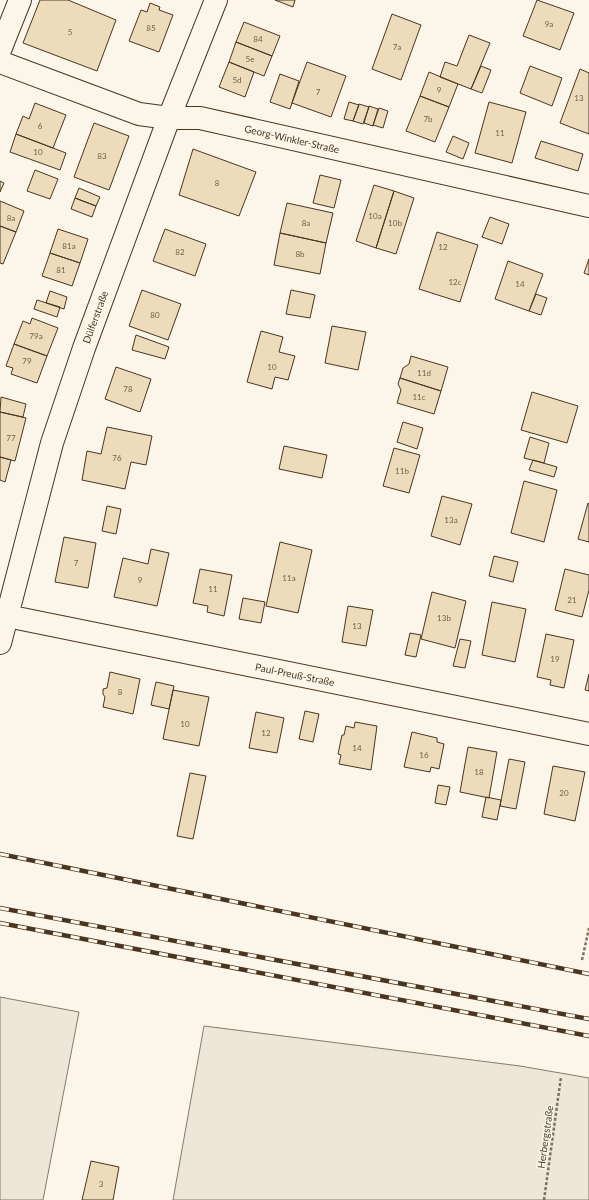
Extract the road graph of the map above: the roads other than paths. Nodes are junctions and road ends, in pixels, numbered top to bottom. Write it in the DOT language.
graph roads {
  1 [pos="20,0"];
  2 [pos="216,0"];
  3 [pos="0,50"];
  4 [pos="0,62"];
  5 [pos="169,118"];
  6 [pos="589,206"];
  7 [pos="4,615"];
  8 [pos="0,643"];
  9 [pos="589,734"];
  1 -- 3 [label="street"];
  2 -- 5 [label="street, Dülferstraße"];
  4 -- 5 [label="street, Georg-Winkler-Straße"];
  5 -- 6 [label="street, Georg-Winkler-Straße"];
  5 -- 7 [label="street, Dülferstraße"];
  7 -- 8 [label="street, Dülferstraße"];
  7 -- 9 [label="street, Paul-Preuß-Straße"];
}
